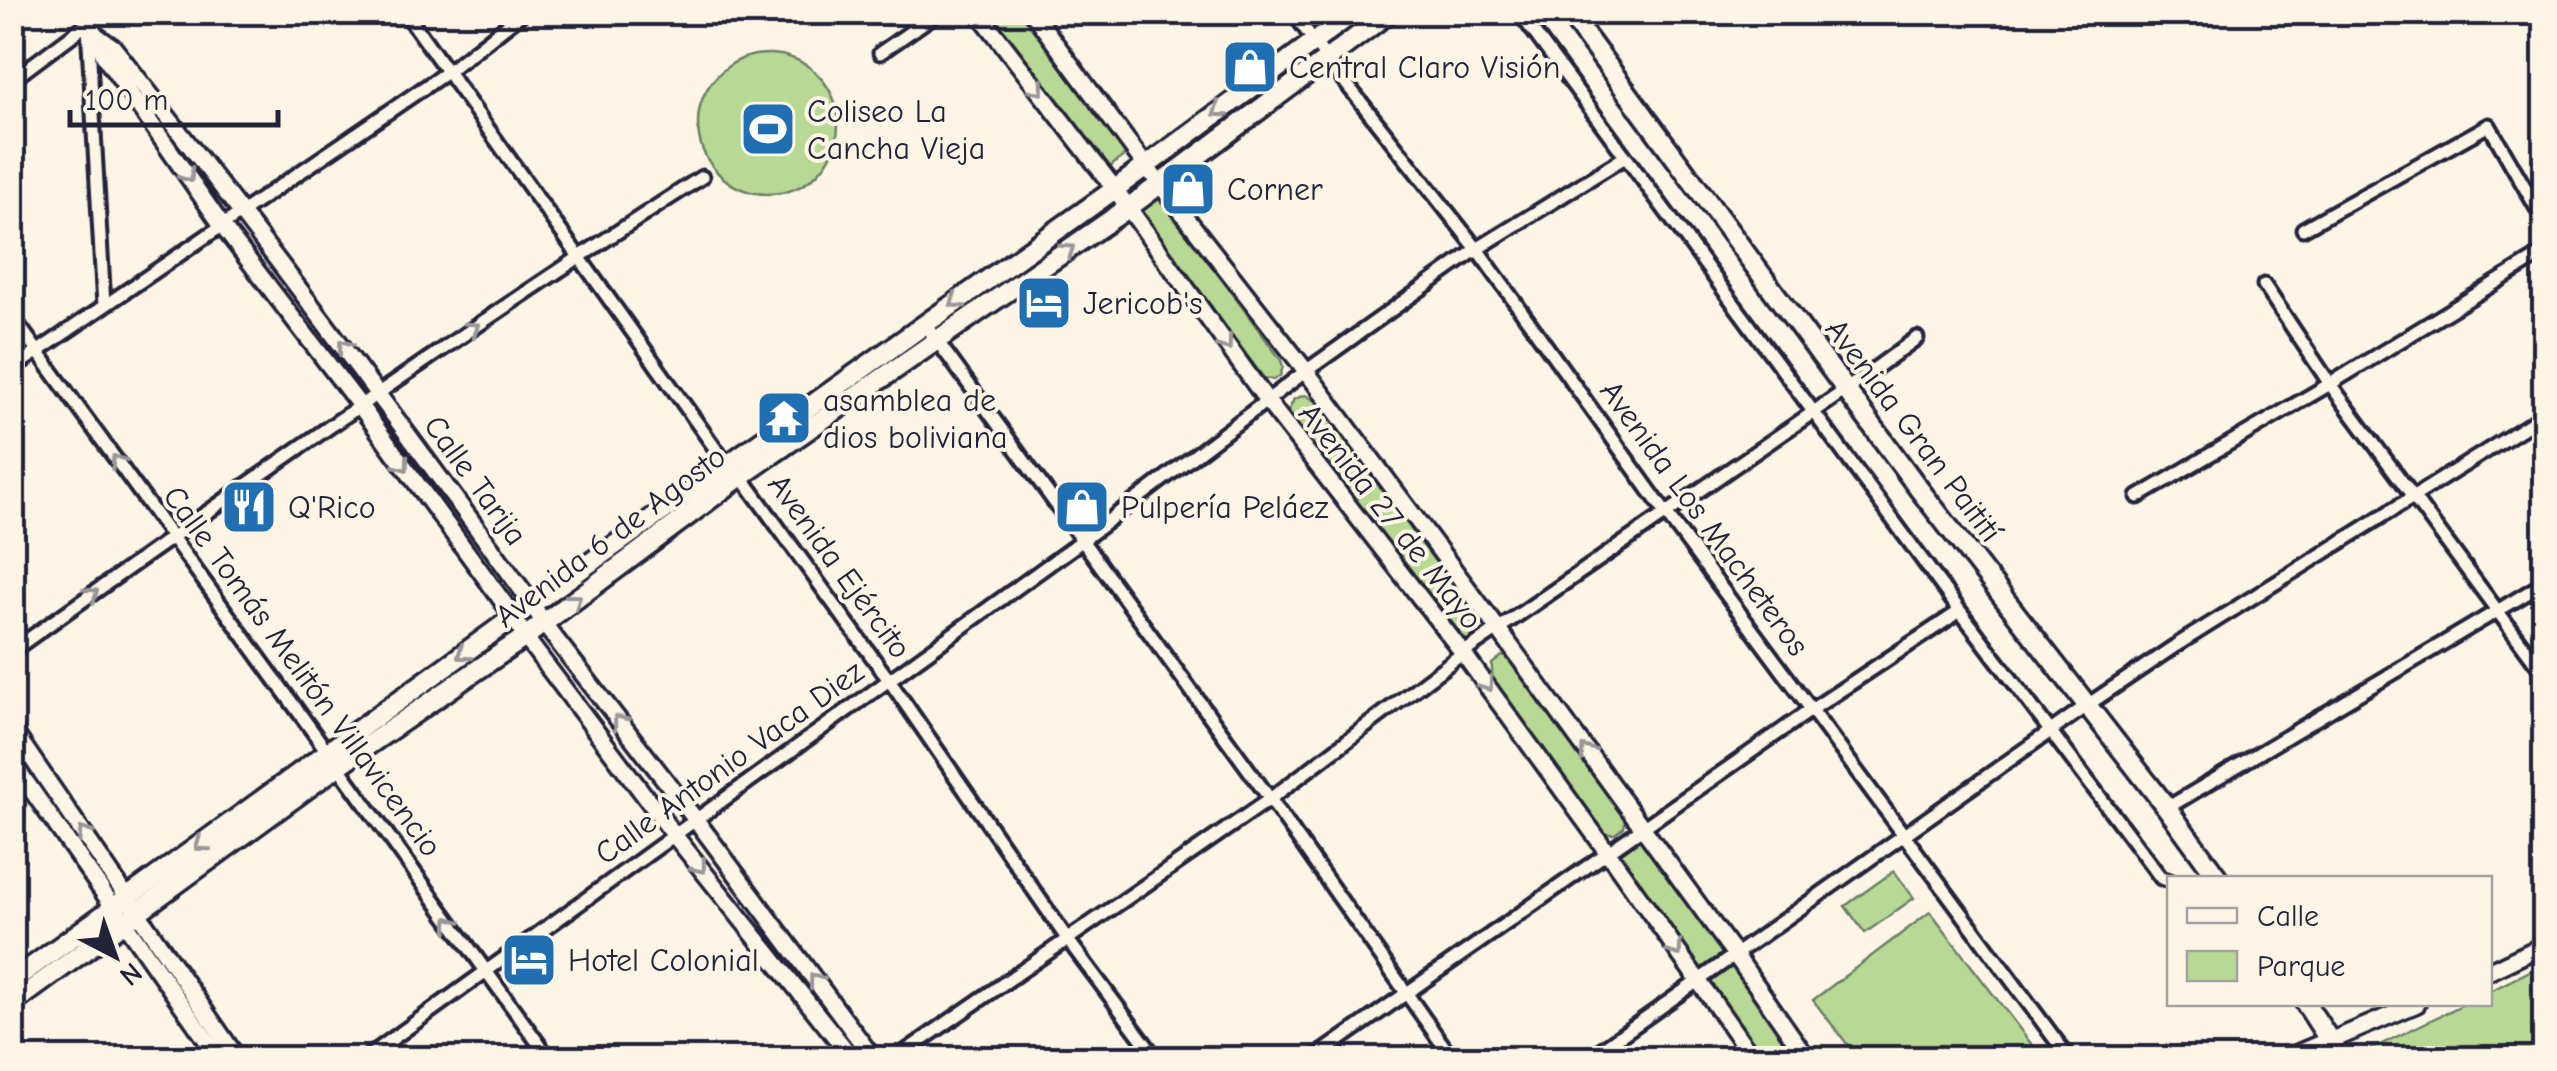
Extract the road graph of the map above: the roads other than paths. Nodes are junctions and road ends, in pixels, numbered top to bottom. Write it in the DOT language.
graph roads {
  1 [pos="103,12"];
  2 [pos="405,12"];
  3 [pos="524,12"];
  4 [pos="940,12"];
  5 [pos="978,12"];
  6 [pos="1032,12"];
  7 [pos="1293,12"];
  8 [pos="1354,12"];
  9 [pos="1390,12"];
  10 [pos="1519,12"];
  11 [pos="1568,12"];
  12 [pos="90,25"];
  13 [pos="1314,40"];
  14 [pos="880,53"];
  15 [pos="1326,58"];
  16 [pos="447,72"];
  17 [pos="12,80"];
  18 [pos="1625,157"];
  19 [pos="1146,165"];
  20 [pos="702,177"];
  21 [pos="1161,184"];
  22 [pos="1115,189"];
  23 [pos="1128,208"];
  24 [pos="242,212"];
  25 [pos="2544,221"];
  26 [pos="223,227"];
  27 [pos="2303,229"];
  28 [pos="1477,249"];
  29 [pos="2544,253"];
  30 [pos="579,256"];
  31 [pos="2264,285"];
  32 [pos="104,306"];
  33 [pos="12,316"];
  34 [pos="925,324"];
  35 [pos="1917,338"];
  36 [pos="937,341"];
  37 [pos="38,351"];
  38 [pos="12,369"];
  39 [pos="1306,371"];
  40 [pos="2330,384"];
  41 [pos="1847,389"];
  42 [pos="379,393"];
  43 [pos="1268,402"];
  44 [pos="361,407"];
  45 [pos="1814,412"];
  46 [pos="2544,415"];
  47 [pos="734,470"];
  48 [pos="2138,497"];
  49 [pos="2414,497"];
  50 [pos="1666,512"];
  51 [pos="171,538"];
  52 [pos="1082,540"];
  53 [pos="2544,584"];
  54 [pos="533,605"];
  55 [pos="1960,611"];
  56 [pos="2498,612"];
  57 [pos="514,617"];
  58 [pos="544,624"];
  59 [pos="1498,629"];
  60 [pos="525,637"];
  61 [pos="12,651"];
  62 [pos="1463,652"];
  63 [pos="2544,674"];
  64 [pos="889,680"];
  65 [pos="2086,706"];
  66 [pos="1812,710"];
  67 [pos="12,729"];
  68 [pos="2052,731"];
  69 [pos="334,759"];
  70 [pos="12,762"];
  71 [pos="1270,799"];
  72 [pos="2168,808"];
  73 [pos="696,820"];
  74 [pos="1643,830"];
  75 [pos="675,836"];
  76 [pos="1903,836"];
  77 [pos="1608,853"];
  78 [pos="2211,876"];
  79 [pos="2167,880"];
  80 [pos="127,911"];
  81 [pos="1068,940"];
  82 [pos="2544,945"];
  83 [pos="1736,956"];
  84 [pos="2492,970"];
  85 [pos="486,971"];
  86 [pos="1698,980"];
  87 [pos="12,981"];
  88 [pos="1406,994"];
  89 [pos="12,1004"];
  90 [pos="2307,1006"];
  91 [pos="2412,1006"];
  92 [pos="2330,1041"];
  93 [pos="219,1058"];
  94 [pos="237,1058"];
  95 [pos="366,1058"];
  96 [pos="549,1058"];
  97 [pos="852,1058"];
  98 [pos="873,1058"];
  99 [pos="896,1058"];
  100 [pos="1156,1058"];
  101 [pos="1314,1058"];
  102 [pos="1452,1058"];
  103 [pos="1589,1058"];
  104 [pos="1752,1058"];
  105 [pos="1807,1058"];
  106 [pos="2069,1058"];
  107 [pos="2290,1058"];
  1 -- 12 [label="street"];
  2 -- 16 [label="street, Avenida Ejército"];
  3 -- 16 [label="street"];
  4 -- 14 [label="street"];
  5 -- 22 [label="main road, Avenida 27 de Mayo, one-way"];
  6 -- 19 [label="main road, Avenida 27 de Mayo"];
  7 -- 13 [label="street, Avenida Los Macheteros"];
  8 -- 13 [label="main road, Avenida 6 de Agosto"];
  9 -- 15 [label="main road, Avenida 6 de Agosto"];
  10 -- 18 [label="street"];
  11 -- 41 [label="main road, Avenida Gran Paitití"];
  12 -- 17 [label="street"];
  12 -- 24 [label="main road, Calle Tarija"];
  12 -- 26 [label="main road, Calle Tarija, one-way"];
  12 -- 32 [label="street"];
  13 -- 15 [label="street, Avenida Los Macheteros"];
  13 -- 19 [label="main road, Avenida 6 de Agosto, one-way"];
  15 -- 21 [label="main road, Avenida 6 de Agosto"];
  15 -- 28 [label="street, Avenida Los Macheteros"];
  16 -- 24 [label="street"];
  16 -- 30 [label="street, Avenida Ejército"];
  18 -- 28 [label="street, Calle Antonio Vaca Diez"];
  18 -- 45 [label="street"];
  19 -- 21 [label="main road, Avenida 27 de Mayo"];
  19 -- 22 [label="main road, Avenida 6 de Agosto"];
  20 -- 30 [label="street"];
  21 -- 23 [label="main road, Avenida 6 de Agosto"];
  21 -- 39 [label="main road, Avenida 27 de Mayo"];
  22 -- 23 [label="main road, Avenida 27 de Mayo"];
  22 -- 34 [label="main road, Avenida 6 de Agosto, one-way"];
  36 -- 23 [label="main road, Avenida 6 de Agosto, one-way"];
  23 -- 43 [label="main road, Avenida 27 de Mayo, one-way"];
  24 -- 26 [label="street"];
  42 -- 24 [label="main road, Calle Tarija, one-way"];
  25 -- 27 [label="street"];
  26 -- 32 [label="street"];
  26 -- 44 [label="main road, Calle Tarija"];
  28 -- 39 [label="street, Calle Antonio Vaca Diez"];
  28 -- 50 [label="street, Avenida Los Macheteros"];
  29 -- 40 [label="street"];
  42 -- 30 [label="street, one-way"];
  30 -- 47 [label="street, Avenida Ejército"];
  31 -- 40 [label="street"];
  32 -- 37 [label="street"];
  33 -- 37 [label="street, Calle Tomás Melitón Villavicencio"];
  34 -- 36 [label="street"];
  34 -- 47 [label="main road, Avenida 6 de Agosto"];
  35 -- 41 [label="street"];
  36 -- 47 [label="main road, Avenida 6 de Agosto"];
  36 -- 52 [label="street"];
  37 -- 38 [label="street"];
  51 -- 37 [label="street, Calle Tomás Melitón Villavicencio, one-way"];
  39 -- 43 [label="street, Calle Antonio Vaca Diez"];
  39 -- 59 [label="main road, Avenida 27 de Mayo"];
  40 -- 48 [label="street"];
  40 -- 49 [label="street"];
  41 -- 45 [label="street"];
  41 -- 65 [label="main road, Avenida Gran Paitití"];
  42 -- 44 [label="street"];
  42 -- 54 [label="main road, Calle Tarija"];
  43 -- 52 [label="street, Calle Antonio Vaca Diez"];
  43 -- 62 [label="main road, Avenida 27 de Mayo"];
  44 -- 51 [label="street"];
  44 -- 57 [label="main road, Calle Tarija, one-way"];
  45 -- 50 [label="street"];
  45 -- 55 [label="street"];
  46 -- 49 [label="street"];
  47 -- 54 [label="main road, Avenida 6 de Agosto"];
  58 -- 47 [label="main road, Avenida 6 de Agosto, one-way"];
  47 -- 64 [label="street, Avenida Ejército"];
  49 -- 56 [label="street"];
  49 -- 65 [label="street"];
  50 -- 59 [label="street"];
  50 -- 66 [label="street, Avenida Los Macheteros"];
  61 -- 51 [label="street, one-way"];
  51 -- 69 [label="street, Calle Tomás Melitón Villavicencio"];
  52 -- 64 [label="street, Calle Antonio Vaca Diez"];
  52 -- 71 [label="street"];
  53 -- 56 [label="street"];
  54 -- 57 [label="main road, Avenida 6 de Agosto"];
  54 -- 58 [label="main road, Calle Tarija"];
  55 -- 66 [label="street"];
  55 -- 68 [label="street"];
  56 -- 63 [label="street"];
  56 -- 72 [label="street"];
  57 -- 60 [label="main road, Calle Tarija"];
  57 -- 69 [label="main road, Avenida 6 de Agosto, one-way"];
  58 -- 60 [label="main road, Avenida 6 de Agosto"];
  73 -- 58 [label="main road, Calle Tarija, one-way"];
  59 -- 62 [label="street"];
  74 -- 59 [label="main road, Avenida 27 de Mayo, one-way"];
  60 -- 69 [label="main road, Avenida 6 de Agosto"];
  60 -- 75 [label="main road, Calle Tarija"];
  62 -- 71 [label="street"];
  62 -- 77 [label="main road, Avenida 27 de Mayo, one-way"];
  64 -- 73 [label="street, Calle Antonio Vaca Diez"];
  64 -- 81 [label="street, Avenida Ejército"];
  65 -- 68 [label="street"];
  65 -- 72 [label="main road, Avenida Gran Paitití"];
  66 -- 74 [label="street"];
  66 -- 76 [label="street, Avenida Los Macheteros"];
  80 -- 67 [label="main road, one-way"];
  68 -- 76 [label="street"];
  68 -- 79 [label="street"];
  69 -- 80 [label="main road, Avenida 6 de Agosto"];
  85 -- 69 [label="street, Calle Tomás Melitón Villavicencio, one-way"];
  70 -- 80 [label="main road"];
  71 -- 81 [label="street"];
  71 -- 88 [label="street"];
  72 -- 78 [label="main road, Avenida Gran Paitití"];
  73 -- 75 [label="street, Calle Antonio Vaca Diez"];
  98 -- 73 [label="main road, Calle Tarija, one-way"];
  74 -- 77 [label="street"];
  74 -- 83 [label="main road, Avenida 27 de Mayo"];
  75 -- 85 [label="street, Calle Antonio Vaca Diez"];
  75 -- 97 [label="main road, Calle Tarija, one-way"];
  76 -- 83 [label="street"];
  76 -- 106 [label="street, Avenida Los Macheteros"];
  77 -- 86 [label="main road, Avenida 27 de Mayo, one-way"];
  77 -- 88 [label="street"];
  80 -- 87 [label="main road, Avenida 6 de Agosto"];
  80 -- 89 [label="main road, Avenida 6 de Agosto"];
  80 -- 93 [label="main road"];
  80 -- 94 [label="main road"];
  81 -- 99 [label="street"];
  81 -- 100 [label="street, Avenida Ejército"];
  82 -- 84 [label="main road"];
  83 -- 86 [label="street"];
  83 -- 105 [label="main road, Avenida 27 de Mayo"];
  85 -- 95 [label="street, Calle Antonio Vaca Diez"];
  85 -- 96 [label="street, Calle Tomás Melitón Villavicencio"];
  86 -- 103 [label="street"];
  86 -- 104 [label="main road, Avenida 27 de Mayo"];
  88 -- 101 [label="street"];
  88 -- 102 [label="street"];
  90 -- 92 [label="main road"];
  91 -- 92 [label="main road"];
  92 -- 107 [label="main road"];
}
